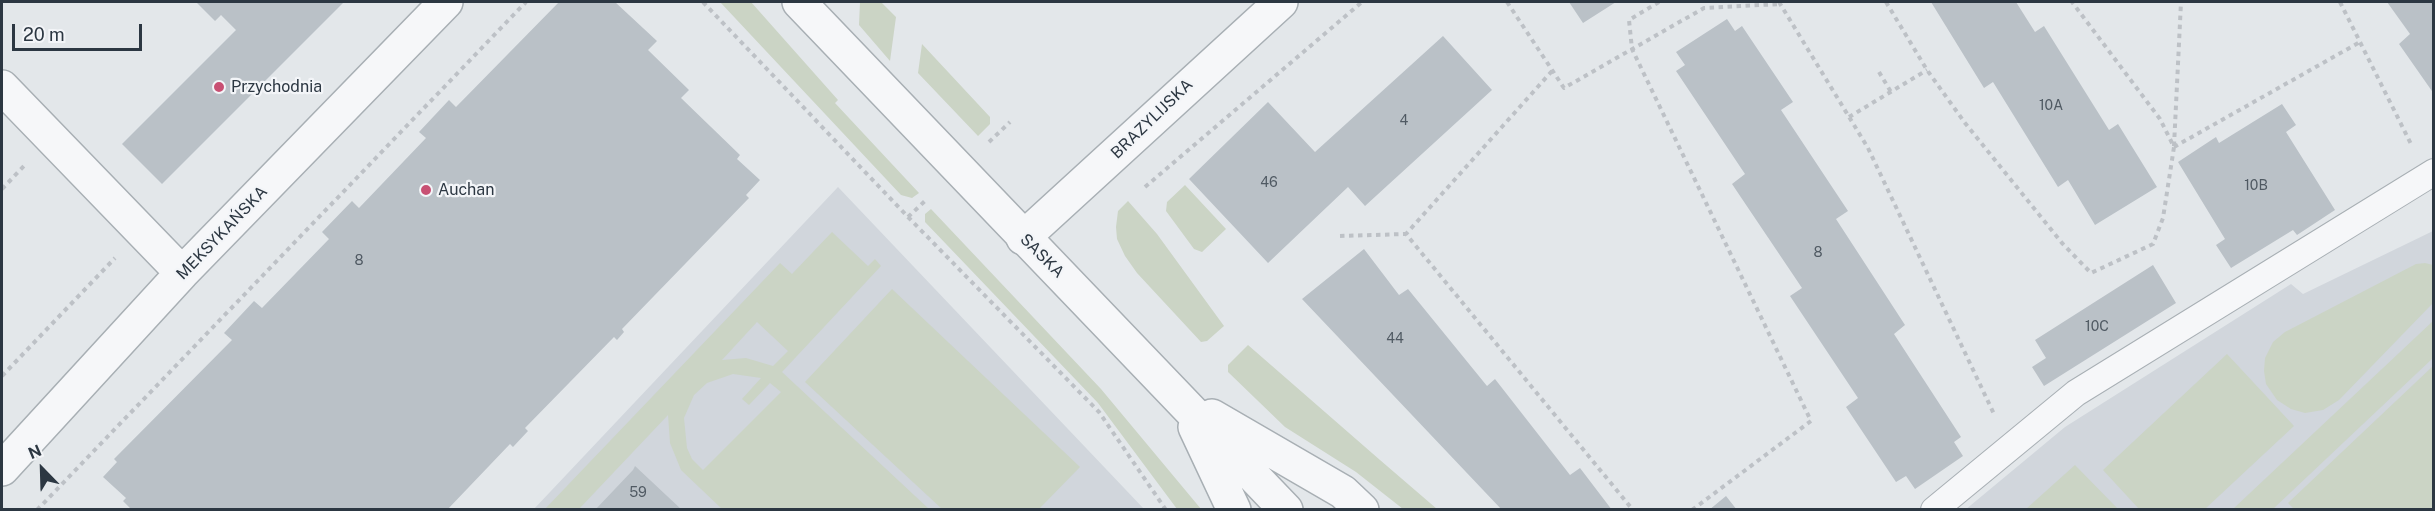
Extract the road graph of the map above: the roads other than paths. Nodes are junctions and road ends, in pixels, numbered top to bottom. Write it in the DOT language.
graph roads {
  1 [pos="446,2"];
  2 [pos="799,2"];
  3 [pos="1281,2"];
  4 [pos="2,87"];
  5 [pos="2431,174"];
  6 [pos="1023,238"];
  7 [pos="182,273"];
  8 [pos="1182,398"];
  9 [pos="2,469"];
  10 [pos="1234,510"];
  11 [pos="1286,510"];
  12 [pos="1362,510"];
  13 [pos="1934,510"];
  1 -- 7 [label="street, MEKSYKAŃSKA"];
  2 -- 6 [label="street, SASKA"];
  3 -- 6 [label="street, BRAZYLIJSKA"];
  4 -- 7 [label="street"];
  5 -- 13 [label="lane"];
  6 -- 8 [label="street, SASKA"];
  7 -- 9 [label="street, MEKSYKAŃSKA"];
  8 -- 10 [label="street"];
  8 -- 11 [label="street, SASKA"];
  8 -- 12 [label="street"];
}
